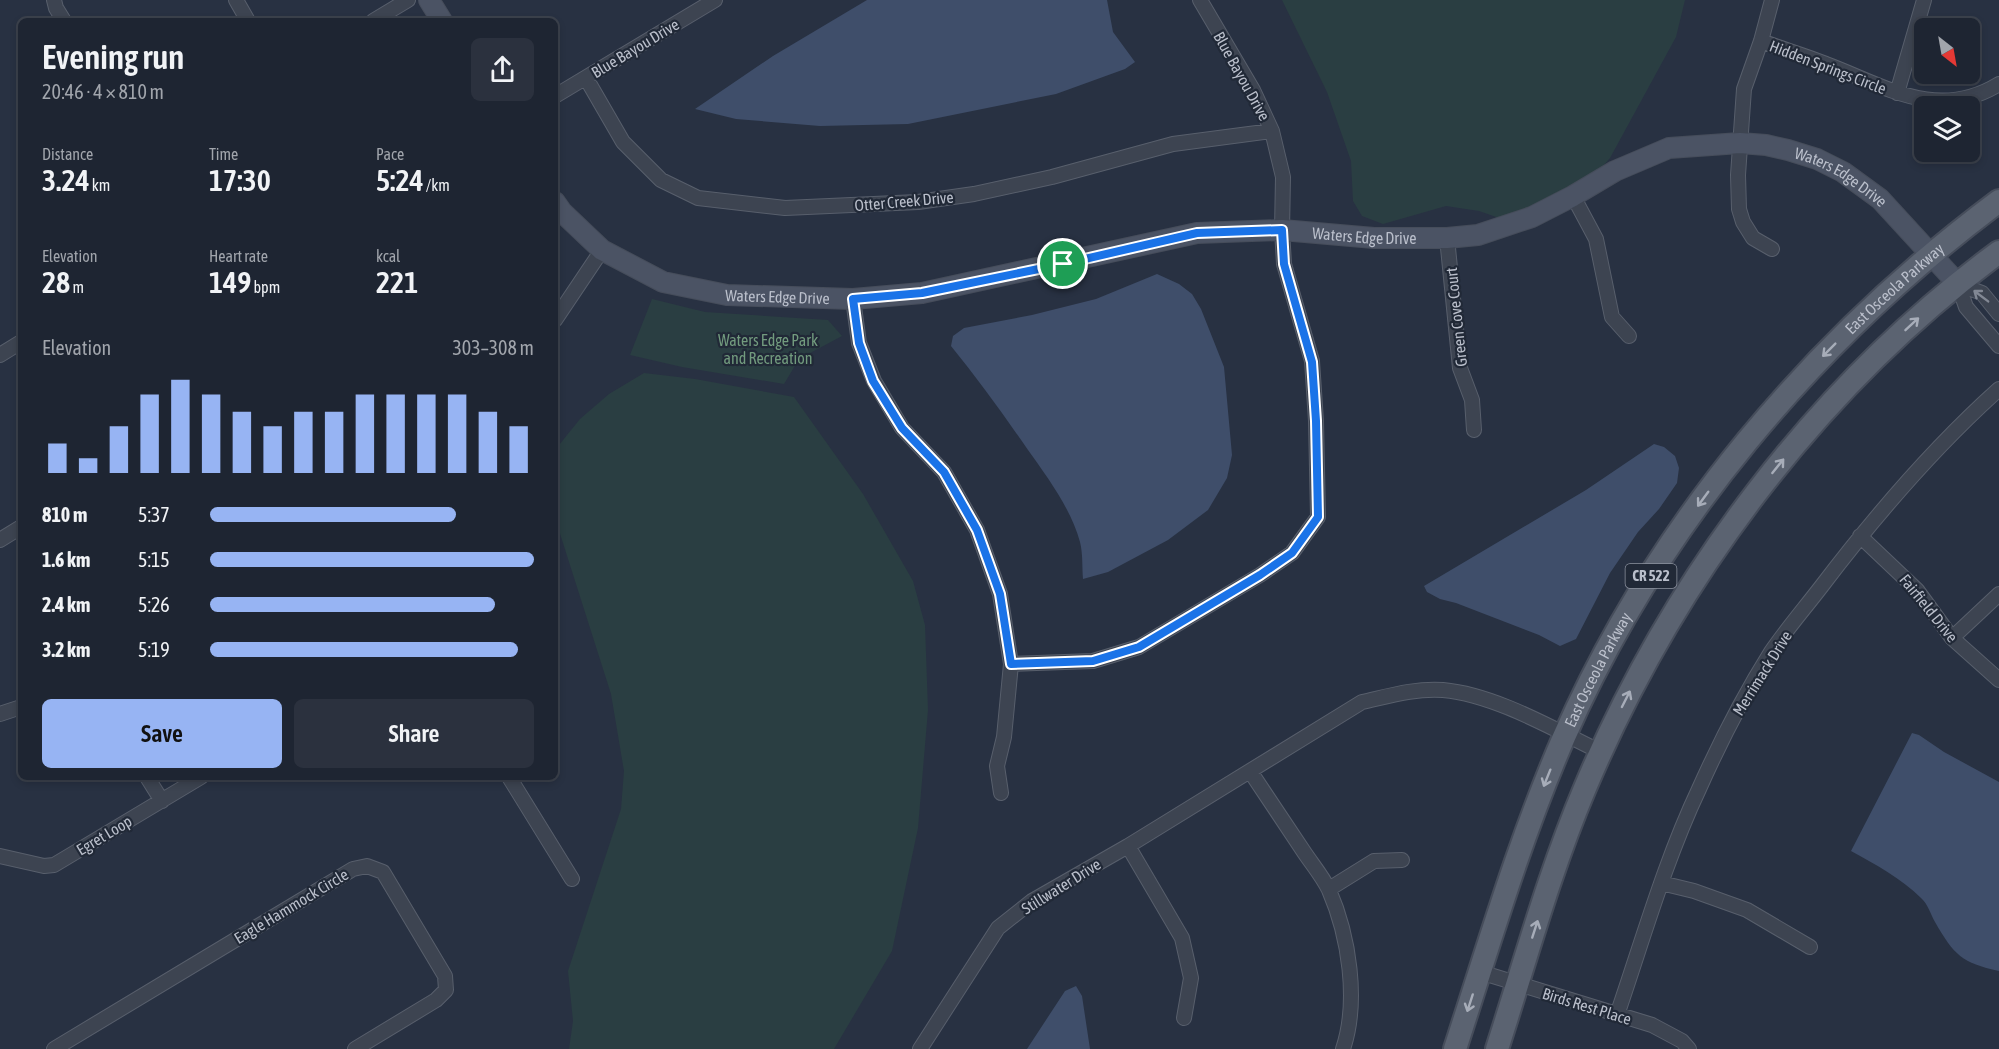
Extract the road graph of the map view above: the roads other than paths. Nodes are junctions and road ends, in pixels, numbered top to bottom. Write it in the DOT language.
graph roads {
  1 [pos="54,0"];
  2 [pos="236,0"];
  3 [pos="408,0"];
  4 [pos="429,0"];
  5 [pos="715,0"];
  6 [pos="1200,0"];
  7 [pos="1772,0"];
  8 [pos="1924,0"];
  9 [pos="62,18"];
  10 [pos="246,18"];
  11 [pos="378,18"];
  12 [pos="440,18"];
  13 [pos="1761,41"];
  14 [pos="586,78"];
  15 [pos="1999,84"];
  16 [pos="1897,93"];
  17 [pos="558,94"];
  18 [pos="1272,131"];
  19 [pos="1740,142"];
  20 [pos="1573,196"];
  21 [pos="1999,201"];
  22 [pos="558,206"];
  23 [pos="1282,230"];
  24 [pos="1447,238"];
  25 [pos="1772,249"];
  26 [pos="602,250"];
  27 [pos="1999,252"];
  28 [pos="1933,255"];
  29 [pos="1958,284"];
  30 [pos="853,299"];
  31 [pos="1999,314"];
  32 [pos="558,316"];
  33 [pos="1629,336"];
  34 [pos="18,344"];
  35 [pos="1999,345"];
  36 [pos="0,355"];
  37 [pos="1999,388"];
  38 [pos="1474,430"];
  39 [pos="18,529"];
  40 [pos="1860,536"];
  41 [pos="0,540"];
  42 [pos="1999,594"];
  43 [pos="1952,638"];
  44 [pos="1011,664"];
  45 [pos="1999,680"];
  46 [pos="18,708"];
  47 [pos="0,714"];
  48 [pos="1565,735"];
  49 [pos="1601,752"];
  50 [pos="1250,771"];
  51 [pos="149,780"];
  52 [pos="196,780"];
  53 [pos="511,780"];
  54 [pos="1001,792"];
  55 [pos="162,801"];
  56 [pos="1128,846"];
  57 [pos="0,856"];
  58 [pos="1402,860"];
  59 [pos="572,879"];
  60 [pos="1661,883"];
  61 [pos="1329,889"];
  62 [pos="1810,947"];
  63 [pos="1480,972"];
  64 [pos="1517,984"];
  65 [pos="1617,1015"];
  66 [pos="1184,1018"];
  67 [pos="54,1049"];
  68 [pos="355,1049"];
  69 [pos="920,1049"];
  70 [pos="1343,1049"];
  71 [pos="1455,1049"];
  72 [pos="1497,1049"];
  73 [pos="1689,1049"];
  1 -- 9 [label="street"];
  2 -- 10 [label="street"];
  3 -- 11 [label="street"];
  4 -- 12 [label="street"];
  5 -- 14 [label="street, Blue Bayou Drive"];
  6 -- 18 [label="street, Blue Bayou Drive"];
  7 -- 13 [label="street, Hidden Springs Circle"];
  8 -- 16 [label="street"];
  13 -- 16 [label="street, Hidden Springs Circle"];
  13 -- 19 [label="street, Hidden Springs Circle"];
  14 -- 17 [label="street, Blue Bayou Drive"];
  14 -- 18 [label="street, Otter Creek Drive"];
  15 -- 16 [label="street, Hidden Springs Circle"];
  18 -- 23 [label="street, Blue Bayou Drive"];
  19 -- 20 [label="street, Waters Edge Drive"];
  19 -- 25 [label="street, Hidden Springs Circle"];
  19 -- 28 [label="street, Waters Edge Drive"];
  20 -- 24 [label="street, Waters Edge Drive"];
  20 -- 33 [label="street"];
  21 -- 28 [label="main road, East Osceola Parkway / CR 522"];
  22 -- 26 [label="street, Waters Edge Drive"];
  23 -- 24 [label="street, Waters Edge Drive"];
  23 -- 30 [label="street, Waters Edge Drive"];
  23 -- 44 [label="street, Blue Bayou Drive"];
  24 -- 38 [label="street, Green Cove Court"];
  26 -- 30 [label="street, Waters Edge Drive"];
  26 -- 32 [label="street"];
  27 -- 29 [label="main road, CR 522"];
  28 -- 29 [label="street, Waters Edge Drive"];
  28 -- 48 [label="main road, East Osceola Parkway / CR 522, one-way"];
  31 -- 29 [label="street, Waters Edge Drive, one-way"];
  29 -- 35 [label="street, Waters Edge Drive"];
  49 -- 29 [label="main road, CR 522, one-way"];
  30 -- 44 [label="street"];
  34 -- 36 [label="street"];
  37 -- 40 [label="street, Merrimack Drive"];
  39 -- 41 [label="street"];
  40 -- 43 [label="street, Fairfield Drive"];
  40 -- 60 [label="street, Merrimack Drive"];
  42 -- 43 [label="street"];
  43 -- 45 [label="street, Fairfield Drive"];
  44 -- 54 [label="street"];
  46 -- 47 [label="street"];
  48 -- 49 [label="street, Stillwater Drive"];
  48 -- 50 [label="street, Stillwater Drive"];
  48 -- 63 [label="main road, East Osceola Parkway / CR 522, one-way"];
  64 -- 49 [label="main road, CR 522, one-way"];
  50 -- 56 [label="street, Stillwater Drive"];
  50 -- 61 [label="street"];
  51 -- 55 [label="street"];
  52 -- 55 [label="street, Egret Loop"];
  53 -- 59 [label="street"];
  55 -- 57 [label="street, Egret Loop"];
  56 -- 66 [label="street"];
  56 -- 69 [label="street, Stillwater Drive"];
  58 -- 61 [label="street"];
  60 -- 62 [label="street"];
  60 -- 65 [label="street, Merrimack Drive"];
  61 -- 70 [label="street"];
  63 -- 64 [label="street, Birds Rest Place"];
  63 -- 71 [label="main road, East Osceola Parkway / CR 522, one-way"];
  64 -- 65 [label="street, Birds Rest Place"];
  64 -- 72 [label="main road, CR 522"];
  65 -- 73 [label="street, Birds Rest Place"];
  67 -- 68 [label="street, Eagle Hammock Circle"];
}
